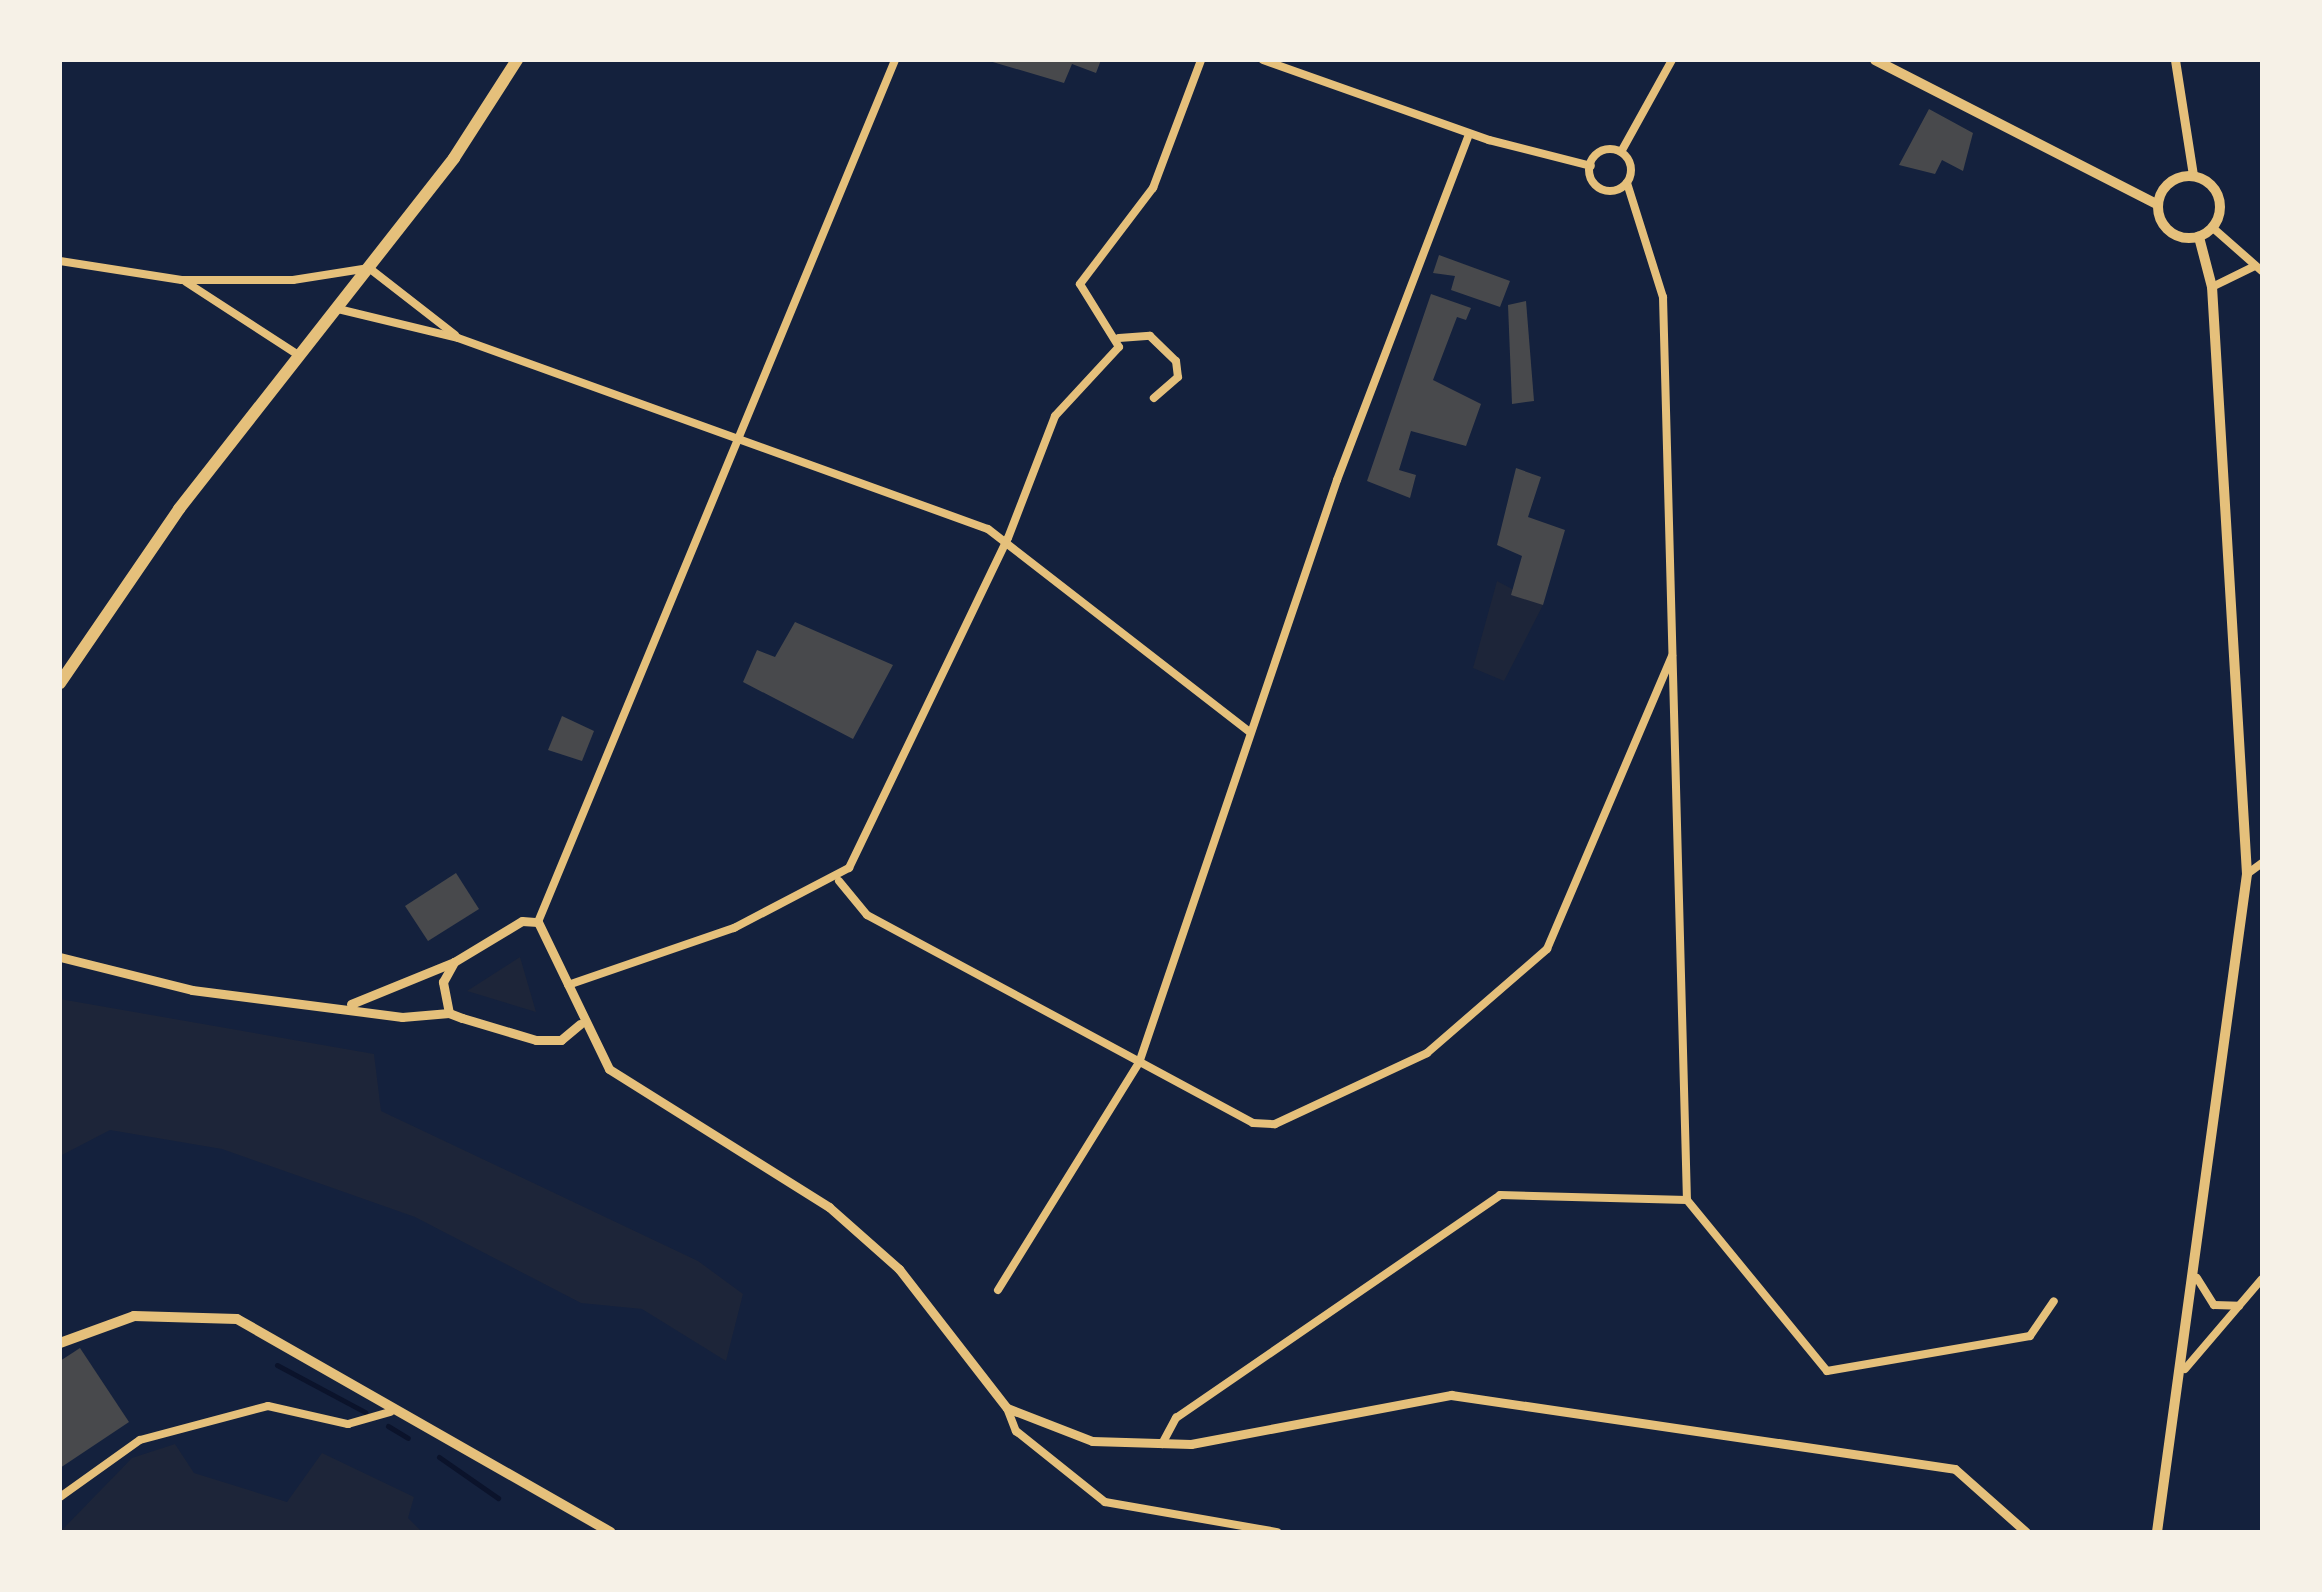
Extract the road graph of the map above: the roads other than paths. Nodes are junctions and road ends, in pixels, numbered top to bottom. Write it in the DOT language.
graph roads {
  1 [pos="516,60"];
  2 [pos="895,60"];
  3 [pos="1201,60"];
  4 [pos="1263,60"];
  5 [pos="1672,60"];
  6 [pos="1875,60"];
  7 [pos="2175,60"];
  8 [pos="1469,134"];
  9 [pos="1621,152"];
  10 [pos="1590,166"];
  11 [pos="2193,175"];
  12 [pos="1627,182"];
  13 [pos="2157,204"];
  14 [pos="2212,228"];
  15 [pos="2199,236"];
  16 [pos="60,262"];
  17 [pos="369,268"];
  18 [pos="2259,268"];
  19 [pos="182,280"];
  20 [pos="2212,287"];
  21 [pos="338,309"];
  22 [pos="458,338"];
  23 [pos="1119,338"];
  24 [pos="300,356"];
  25 [pos="1154,398"];
  26 [pos="738,439"];
  27 [pos="1008,538"];
  28 [pos="1674,653"];
  29 [pos="60,683"];
  30 [pos="1250,732"];
  31 [pos="2262,863"];
  32 [pos="2247,874"];
  33 [pos="839,882"];
  34 [pos="538,922"];
  35 [pos="60,957"];
  36 [pos="454,962"];
  37 [pos="568,986"];
  38 [pos="350,1004"];
  39 [pos="449,1013"];
  40 [pos="580,1024"];
  41 [pos="1139,1063"];
  42 [pos="1687,1200"];
  43 [pos="2197,1278"];
  44 [pos="2262,1279"];
  45 [pos="998,1290"];
  46 [pos="2054,1301"];
  47 [pos="2239,1306"];
  48 [pos="60,1343"];
  49 [pos="2185,1369"];
  50 [pos="1007,1408"];
  51 [pos="390,1412"];
  52 [pos="1161,1448"];
  53 [pos="60,1497"];
  54 [pos="611,1532"];
  55 [pos="1278,1532"];
  56 [pos="2026,1532"];
  57 [pos="2157,1532"];
  1 -- 17 [label="highway"];
  2 -- 26 [label="street"];
  3 -- 23 [label="street"];
  4 -- 8 [label="street"];
  5 -- 9 [label="street"];
  6 -- 13 [label="main road"];
  7 -- 11 [label="street"];
  8 -- 10 [label="street"];
  8 -- 30 [label="street"];
  9 -- 10 [label="street"];
  9 -- 12 [label="street"];
  10 -- 12 [label="street"];
  11 -- 13 [label="main road"];
  11 -- 14 [label="main road"];
  12 -- 28 [label="street"];
  13 -- 15 [label="main road"];
  14 -- 15 [label="main road"];
  14 -- 18 [label="street"];
  15 -- 20 [label="main road"];
  16 -- 19 [label="street"];
  17 -- 19 [label="street"];
  17 -- 21 [label="highway"];
  17 -- 22 [label="street"];
  18 -- 20 [label="street"];
  19 -- 24 [label="street"];
  20 -- 32 [label="main road"];
  21 -- 22 [label="street"];
  21 -- 24 [label="highway"];
  22 -- 26 [label="street"];
  23 -- 25 [label="street"];
  23 -- 27 [label="street"];
  24 -- 29 [label="highway"];
  26 -- 27 [label="street"];
  26 -- 34 [label="street"];
  27 -- 30 [label="street"];
  27 -- 33 [label="street"];
  28 -- 41 [label="street"];
  28 -- 42 [label="street"];
  30 -- 41 [label="street"];
  31 -- 32 [label="street"];
  32 -- 43 [label="main road"];
  33 -- 37 [label="street"];
  33 -- 41 [label="street"];
  34 -- 36 [label="street"];
  34 -- 37 [label="street"];
  35 -- 38 [label="street"];
  36 -- 38 [label="street"];
  36 -- 39 [label="street"];
  37 -- 40 [label="street"];
  38 -- 39 [label="street"];
  39 -- 40 [label="street"];
  40 -- 50 [label="street"];
  41 -- 45 [label="street"];
  42 -- 46 [label="street"];
  42 -- 52 [label="street"];
  43 -- 47 [label="street"];
  43 -- 49 [label="main road"];
  44 -- 47 [label="street"];
  47 -- 49 [label="street"];
  48 -- 51 [label="main road"];
  49 -- 57 [label="main road"];
  50 -- 52 [label="street"];
  50 -- 55 [label="street"];
  51 -- 53 [label="street"];
  51 -- 54 [label="main road"];
  52 -- 56 [label="street"];
}
